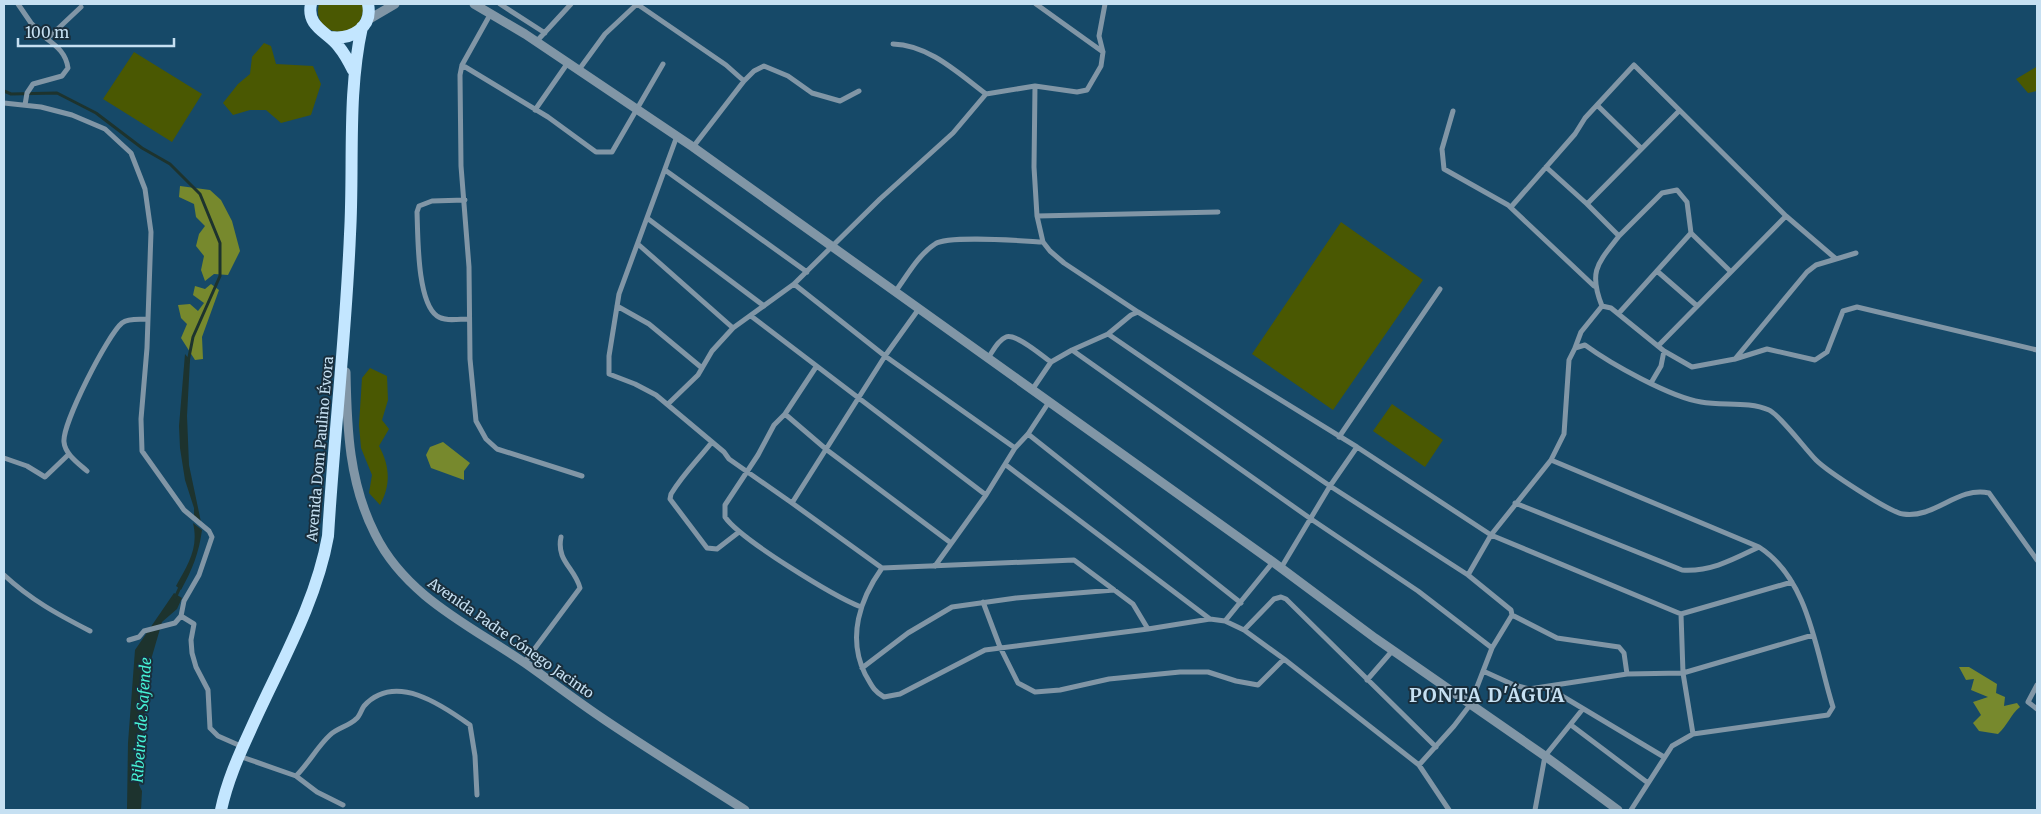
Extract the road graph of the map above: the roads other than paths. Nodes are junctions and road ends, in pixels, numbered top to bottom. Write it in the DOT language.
graph roads {
  1 [pos="18,4"];
  2 [pos="311,4"];
  3 [pos="368,4"];
  4 [pos="395,4"];
  5 [pos="474,4"];
  6 [pos="500,4"];
  7 [pos="571,4"];
  8 [pos="637,4"];
  9 [pos="1036,4"];
  10 [pos="1105,4"];
  11 [pos="81,6"];
  12 [pos="490,13"];
  13 [pos="364,24"];
  14 [pos="545,34"];
  15 [pos="330,37"];
  16 [pos="47,39"];
  17 [pos="536,42"];
  18 [pos="893,44"];
  19 [pos="1104,52"];
  20 [pos="567,64"];
  21 [pos="664,64"];
  22 [pos="462,65"];
  23 [pos="353,70"];
  24 [pos="577,71"];
  25 [pos="744,81"];
  26 [pos="1035,86"];
  27 [pos="859,91"];
  28 [pos="986,94"];
  29 [pos="4,103"];
  30 [pos="1597,105"];
  31 [pos="25,106"];
  32 [pos="535,110"];
  33 [pos="1679,110"];
  34 [pos="637,111"];
  35 [pos="1452,111"];
  36 [pos="676,136"];
  37 [pos="693,147"];
  38 [pos="1641,148"];
  39 [pos="1546,167"];
  40 [pos="665,170"];
  41 [pos="464,200"];
  42 [pos="1587,204"];
  43 [pos="1511,208"];
  44 [pos="1218,212"];
  45 [pos="1038,216"];
  46 [pos="1786,216"];
  47 [pos="648,218"];
  48 [pos="1691,233"];
  49 [pos="1619,236"];
  50 [pos="1043,242"];
  51 [pos="638,245"];
  52 [pos="830,246"];
  53 [pos="1856,253"];
  54 [pos="1834,258"];
  55 [pos="1657,271"];
  56 [pos="1730,271"];
  57 [pos="807,272"];
  58 [pos="794,284"];
  59 [pos="1594,286"];
  60 [pos="1440,289"];
  61 [pos="895,292"];
  62 [pos="1696,305"];
  63 [pos="618,306"];
  64 [pos="764,306"];
  65 [pos="1602,306"];
  66 [pos="918,310"];
  67 [pos="1138,312"];
  68 [pos="1619,313"];
  69 [pos="751,316"];
  70 [pos="148,319"];
  71 [pos="468,319"];
  72 [pos="733,328"];
  73 [pos="346,332"];
  74 [pos="1108,334"];
  75 [pos="1658,346"];
  76 [pos="1575,348"];
  77 [pos="1072,350"];
  78 [pos="2037,350"];
  79 [pos="1664,351"];
  80 [pos="885,356"];
  81 [pos="988,358"];
  82 [pos="1735,359"];
  83 [pos="1051,362"];
  84 [pos="816,367"];
  85 [pos="702,368"];
  86 [pos="1651,383"];
  87 [pos="1032,390"];
  88 [pos="858,400"];
  89 [pos="1049,402"];
  90 [pos="668,404"];
  91 [pos="785,414"];
  92 [pos="1028,434"];
  93 [pos="1339,437"];
  94 [pos="712,442"];
  95 [pos="1357,447"];
  96 [pos="1015,448"];
  97 [pos="827,450"];
  98 [pos="69,454"];
  99 [pos="4,458"];
  100 [pos="1551,460"];
  101 [pos="1006,465"];
  102 [pos="746,470"];
  103 [pos="87,471"];
  104 [pos="582,476"];
  105 [pos="1330,486"];
  106 [pos="986,495"];
  107 [pos="792,503"];
  108 [pos="1515,503"];
  109 [pos="1311,519"];
  110 [pos="739,532"];
  111 [pos="1491,536"];
  112 [pos="562,537"];
  113 [pos="951,543"];
  114 [pos="1759,547"];
  115 [pos="2037,560"];
  116 [pos="1273,562"];
  117 [pos="934,566"];
  118 [pos="882,568"];
  119 [pos="1281,568"];
  120 [pos="4,575"];
  121 [pos="1468,575"];
  122 [pos="1792,582"];
  123 [pos="1114,590"];
  124 [pos="983,602"];
  125 [pos="1241,603"];
  126 [pos="861,607"];
  127 [pos="1681,614"];
  128 [pos="1512,615"];
  129 [pos="182,616"];
  130 [pos="1210,619"];
  131 [pos="1225,621"];
  132 [pos="1148,629"];
  133 [pos="90,630"];
  134 [pos="1244,630"];
  135 [pos="1813,635"];
  136 [pos="129,640"];
  137 [pos="1000,647"];
  138 [pos="1492,648"];
  139 [pos="1393,650"];
  140 [pos="1284,659"];
  141 [pos="524,663"];
  142 [pos="862,668"];
  143 [pos="1484,671"];
  144 [pos="1683,673"];
  145 [pos="1626,674"];
  146 [pos="1367,680"];
  147 [pos="1546,686"];
  148 [pos="2037,686"];
  149 [pos="1470,705"];
  150 [pos="2037,709"];
  151 [pos="1582,710"];
  152 [pos="1571,725"];
  153 [pos="1693,734"];
  154 [pos="1436,747"];
  155 [pos="241,752"];
  156 [pos="1545,756"];
  157 [pos="1664,757"];
  158 [pos="1419,765"];
  159 [pos="296,776"];
  160 [pos="1648,783"];
  161 [pos="477,795"];
  162 [pos="343,806"];
  163 [pos="221,810"];
  164 [pos="745,810"];
  165 [pos="1449,810"];
  166 [pos="1535,810"];
  167 [pos="1618,810"];
  168 [pos="1631,810"];
  1 -- 16 [label="street"];
  2 -- 15 [label="main road"];
  3 -- 13 [label="main road, Avenida Dom Paulino Évora"];
  4 -- 13 [label="street"];
  5 -- 12 [label="street"];
  6 -- 14 [label="street"];
  7 -- 14 [label="street"];
  8 -- 24 [label="street"];
  8 -- 25 [label="street"];
  9 -- 19 [label="street"];
  10 -- 19 [label="street"];
  11 -- 16 [label="street"];
  12 -- 17 [label="street"];
  12 -- 22 [label="street"];
  13 -- 15 [label="main road"];
  13 -- 23 [label="main road, Avenida Dom Paulino Évora"];
  14 -- 17 [label="street"];
  15 -- 23 [label="main road"];
  16 -- 31 [label="street"];
  17 -- 20 [label="street"];
  18 -- 28 [label="street"];
  19 -- 26 [label="street"];
  20 -- 24 [label="street"];
  20 -- 32 [label="street"];
  21 -- 34 [label="street"];
  22 -- 32 [label="street"];
  22 -- 41 [label="street"];
  23 -- 73 [label="main road, Avenida Dom Paulino Évora"];
  24 -- 34 [label="street"];
  25 -- 27 [label="street"];
  25 -- 37 [label="street"];
  26 -- 28 [label="street"];
  26 -- 45 [label="street"];
  28 -- 52 [label="street"];
  29 -- 31 [label="street"];
  30 -- 33 [label="street"];
  30 -- 38 [label="street"];
  30 -- 39 [label="street"];
  31 -- 70 [label="street"];
  32 -- 34 [label="street"];
  33 -- 38 [label="street"];
  33 -- 46 [label="street"];
  34 -- 36 [label="street"];
  35 -- 43 [label="street"];
  36 -- 37 [label="street"];
  36 -- 40 [label="street"];
  37 -- 52 [label="street"];
  38 -- 42 [label="street"];
  39 -- 42 [label="street"];
  39 -- 43 [label="street"];
  40 -- 47 [label="street"];
  40 -- 57 [label="street"];
  41 -- 71 [label="street"];
  41 -- 71 [label="street"];
  42 -- 49 [label="street"];
  43 -- 59 [label="street"];
  44 -- 45 [label="street"];
  45 -- 50 [label="street"];
  46 -- 54 [label="street"];
  46 -- 56 [label="street"];
  47 -- 51 [label="street"];
  47 -- 64 [label="street"];
  48 -- 49 [label="street"];
  48 -- 55 [label="street"];
  48 -- 56 [label="street"];
  49 -- 59 [label="street"];
  50 -- 61 [label="street"];
  50 -- 67 [label="street"];
  51 -- 63 [label="street"];
  51 -- 72 [label="street"];
  52 -- 57 [label="street"];
  52 -- 61 [label="street"];
  53 -- 54 [label="street"];
  54 -- 82 [label="street"];
  55 -- 62 [label="street"];
  55 -- 68 [label="street"];
  56 -- 62 [label="street"];
  57 -- 58 [label="street"];
  58 -- 64 [label="street"];
  58 -- 80 [label="street"];
  59 -- 65 [label="street"];
  60 -- 93 [label="street"];
  61 -- 66 [label="street"];
  62 -- 75 [label="street"];
  63 -- 85 [label="street"];
  63 -- 90 [label="street"];
  64 -- 69 [label="street"];
  65 -- 68 [label="street"];
  65 -- 76 [label="street"];
  66 -- 80 [label="street"];
  66 -- 81 [label="street"];
  67 -- 74 [label="street"];
  67 -- 93 [label="street"];
  68 -- 75 [label="street"];
  69 -- 72 [label="street"];
  69 -- 84 [label="street"];
  70 -- 98 [label="street"];
  70 -- 129 [label="street"];
  71 -- 104 [label="street"];
  72 -- 85 [label="street"];
  73 -- 141 [label="street, Avenida Padre Cónego Jacinto"];
  73 -- 155 [label="main road, Avenida Dom Paulino Évora"];
  74 -- 77 [label="street"];
  74 -- 105 [label="street"];
  75 -- 79 [label="street"];
  76 -- 86 [label="street"];
  76 -- 100 [label="street"];
  77 -- 83 [label="street"];
  77 -- 109 [label="street"];
  78 -- 82 [label="street"];
  79 -- 82 [label="street"];
  79 -- 86 [label="street"];
  80 -- 88 [label="street"];
  80 -- 96 [label="street"];
  81 -- 83 [label="street"];
  81 -- 87 [label="street"];
  83 -- 87 [label="street"];
  84 -- 88 [label="street"];
  84 -- 91 [label="street"];
  85 -- 90 [label="street"];
  86 -- 115 [label="street"];
  87 -- 89 [label="street"];
  88 -- 97 [label="street"];
  88 -- 106 [label="street"];
  89 -- 92 [label="street"];
  89 -- 116 [label="street"];
  90 -- 94 [label="street"];
  91 -- 97 [label="street"];
  91 -- 102 [label="street"];
  92 -- 96 [label="street"];
  92 -- 125 [label="street"];
  93 -- 95 [label="street"];
  94 -- 102 [label="street"];
  94 -- 110 [label="street"];
  95 -- 105 [label="street"];
  95 -- 111 [label="street"];
  96 -- 101 [label="street"];
  97 -- 107 [label="street"];
  97 -- 113 [label="street"];
  98 -- 99 [label="street"];
  98 -- 103 [label="street"];
  100 -- 108 [label="street"];
  100 -- 114 [label="street"];
  101 -- 106 [label="street"];
  101 -- 130 [label="street"];
  102 -- 107 [label="street"];
  102 -- 110 [label="street"];
  105 -- 109 [label="street"];
  105 -- 121 [label="street"];
  106 -- 113 [label="street"];
  107 -- 118 [label="street"];
  108 -- 111 [label="street"];
  108 -- 114 [label="street"];
  109 -- 119 [label="street"];
  109 -- 138 [label="street"];
  110 -- 126 [label="street"];
  111 -- 121 [label="street"];
  111 -- 127 [label="street"];
  112 -- 141 [label="street"];
  113 -- 117 [label="street"];
  114 -- 122 [label="street"];
  116 -- 119 [label="street"];
  116 -- 125 [label="street"];
  117 -- 118 [label="street"];
  117 -- 123 [label="street"];
  118 -- 126 [label="street"];
  119 -- 139 [label="street"];
  120 -- 133 [label="street"];
  121 -- 128 [label="street"];
  122 -- 127 [label="street"];
  122 -- 135 [label="street"];
  123 -- 124 [label="street"];
  123 -- 132 [label="street"];
  124 -- 137 [label="street"];
  124 -- 142 [label="street"];
  125 -- 131 [label="street"];
  126 -- 142 [label="street"];
  127 -- 144 [label="street"];
  128 -- 138 [label="street"];
  128 -- 145 [label="street"];
  129 -- 136 [label="street"];
  129 -- 155 [label="street"];
  130 -- 131 [label="street"];
  130 -- 132 [label="street"];
  131 -- 134 [label="street"];
  132 -- 137 [label="street"];
  134 -- 140 [label="street"];
  134 -- 146 [label="street"];
  135 -- 144 [label="street"];
  135 -- 153 [label="street"];
  137 -- 140 [label="street"];
  137 -- 142 [label="street"];
  138 -- 143 [label="street"];
  139 -- 146 [label="street"];
  139 -- 149 [label="street"];
  140 -- 158 [label="street"];
  141 -- 164 [label="street, Avenida Padre Cónego Jacinto"];
  143 -- 147 [label="street"];
  143 -- 149 [label="street"];
  144 -- 145 [label="street"];
  144 -- 153 [label="street"];
  145 -- 147 [label="street"];
  146 -- 154 [label="street"];
  147 -- 151 [label="street"];
  148 -- 150 [label="street"];
  149 -- 154 [label="street"];
  149 -- 156 [label="street"];
  151 -- 152 [label="street"];
  151 -- 157 [label="street"];
  152 -- 156 [label="street"];
  152 -- 160 [label="street"];
  153 -- 157 [label="street"];
  154 -- 158 [label="street"];
  155 -- 159 [label="street"];
  155 -- 163 [label="main road, Avenida Dom Paulino Évora"];
  156 -- 166 [label="street"];
  156 -- 167 [label="street"];
  157 -- 160 [label="street"];
  158 -- 165 [label="street"];
  159 -- 161 [label="street"];
  159 -- 162 [label="street"];
  160 -- 168 [label="street"];
}
